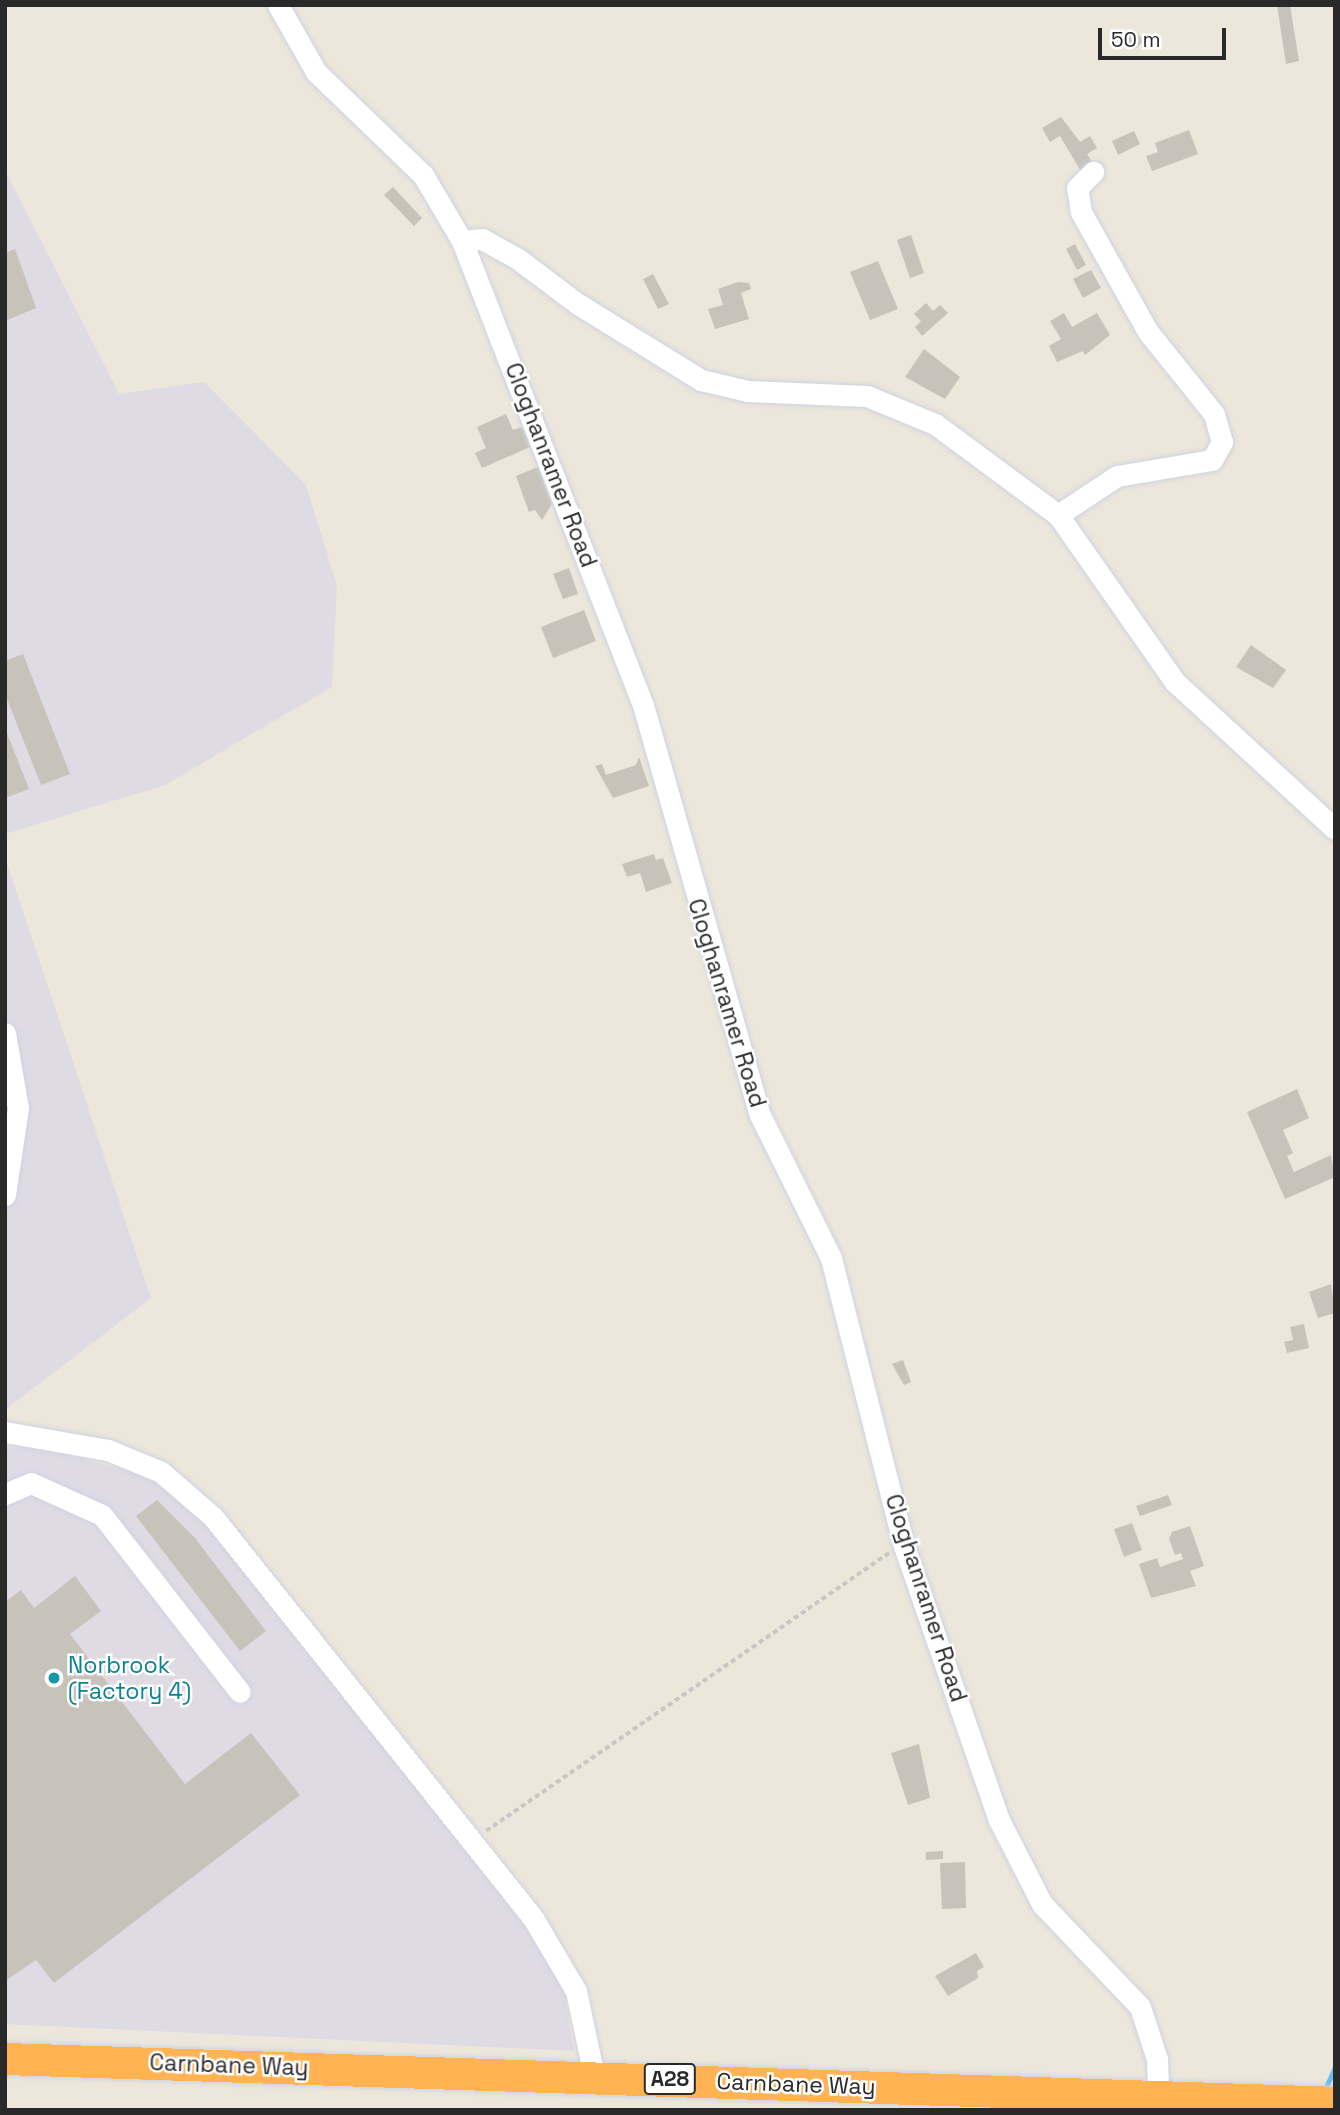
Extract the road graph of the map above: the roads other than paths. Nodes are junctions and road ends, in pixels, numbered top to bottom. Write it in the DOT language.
graph roads {
  1 [pos="278,5"];
  2 [pos="1093,172"];
  3 [pos="462,241"];
  4 [pos="1058,515"];
  5 [pos="1335,829"];
  6 [pos="5,1033"];
  7 [pos="5,1195"];
  8 [pos="5,1432"];
  9 [pos="5,1494"];
  10 [pos="240,1692"];
  11 [pos="5,2059"];
  12 [pos="594,2077"];
  13 [pos="1158,2097"];
  14 [pos="1040,2101"];
  15 [pos="1335,2103"];
  1 -- 3 [label="street, Cloghanramer Road"];
  2 -- 4 [label="street"];
  3 -- 4 [label="street"];
  3 -- 13 [label="street, Cloghanramer Road"];
  4 -- 5 [label="street"];
  6 -- 7 [label="street"];
  8 -- 12 [label="street"];
  9 -- 10 [label="street"];
  11 -- 12 [label="highway, Carnbane Way / A28"];
  12 -- 14 [label="highway, Carnbane Way / A28"];
  13 -- 14 [label="highway, Carnbane Way / A28"];
  13 -- 15 [label="highway, Carnbane Way / A28"];
}
